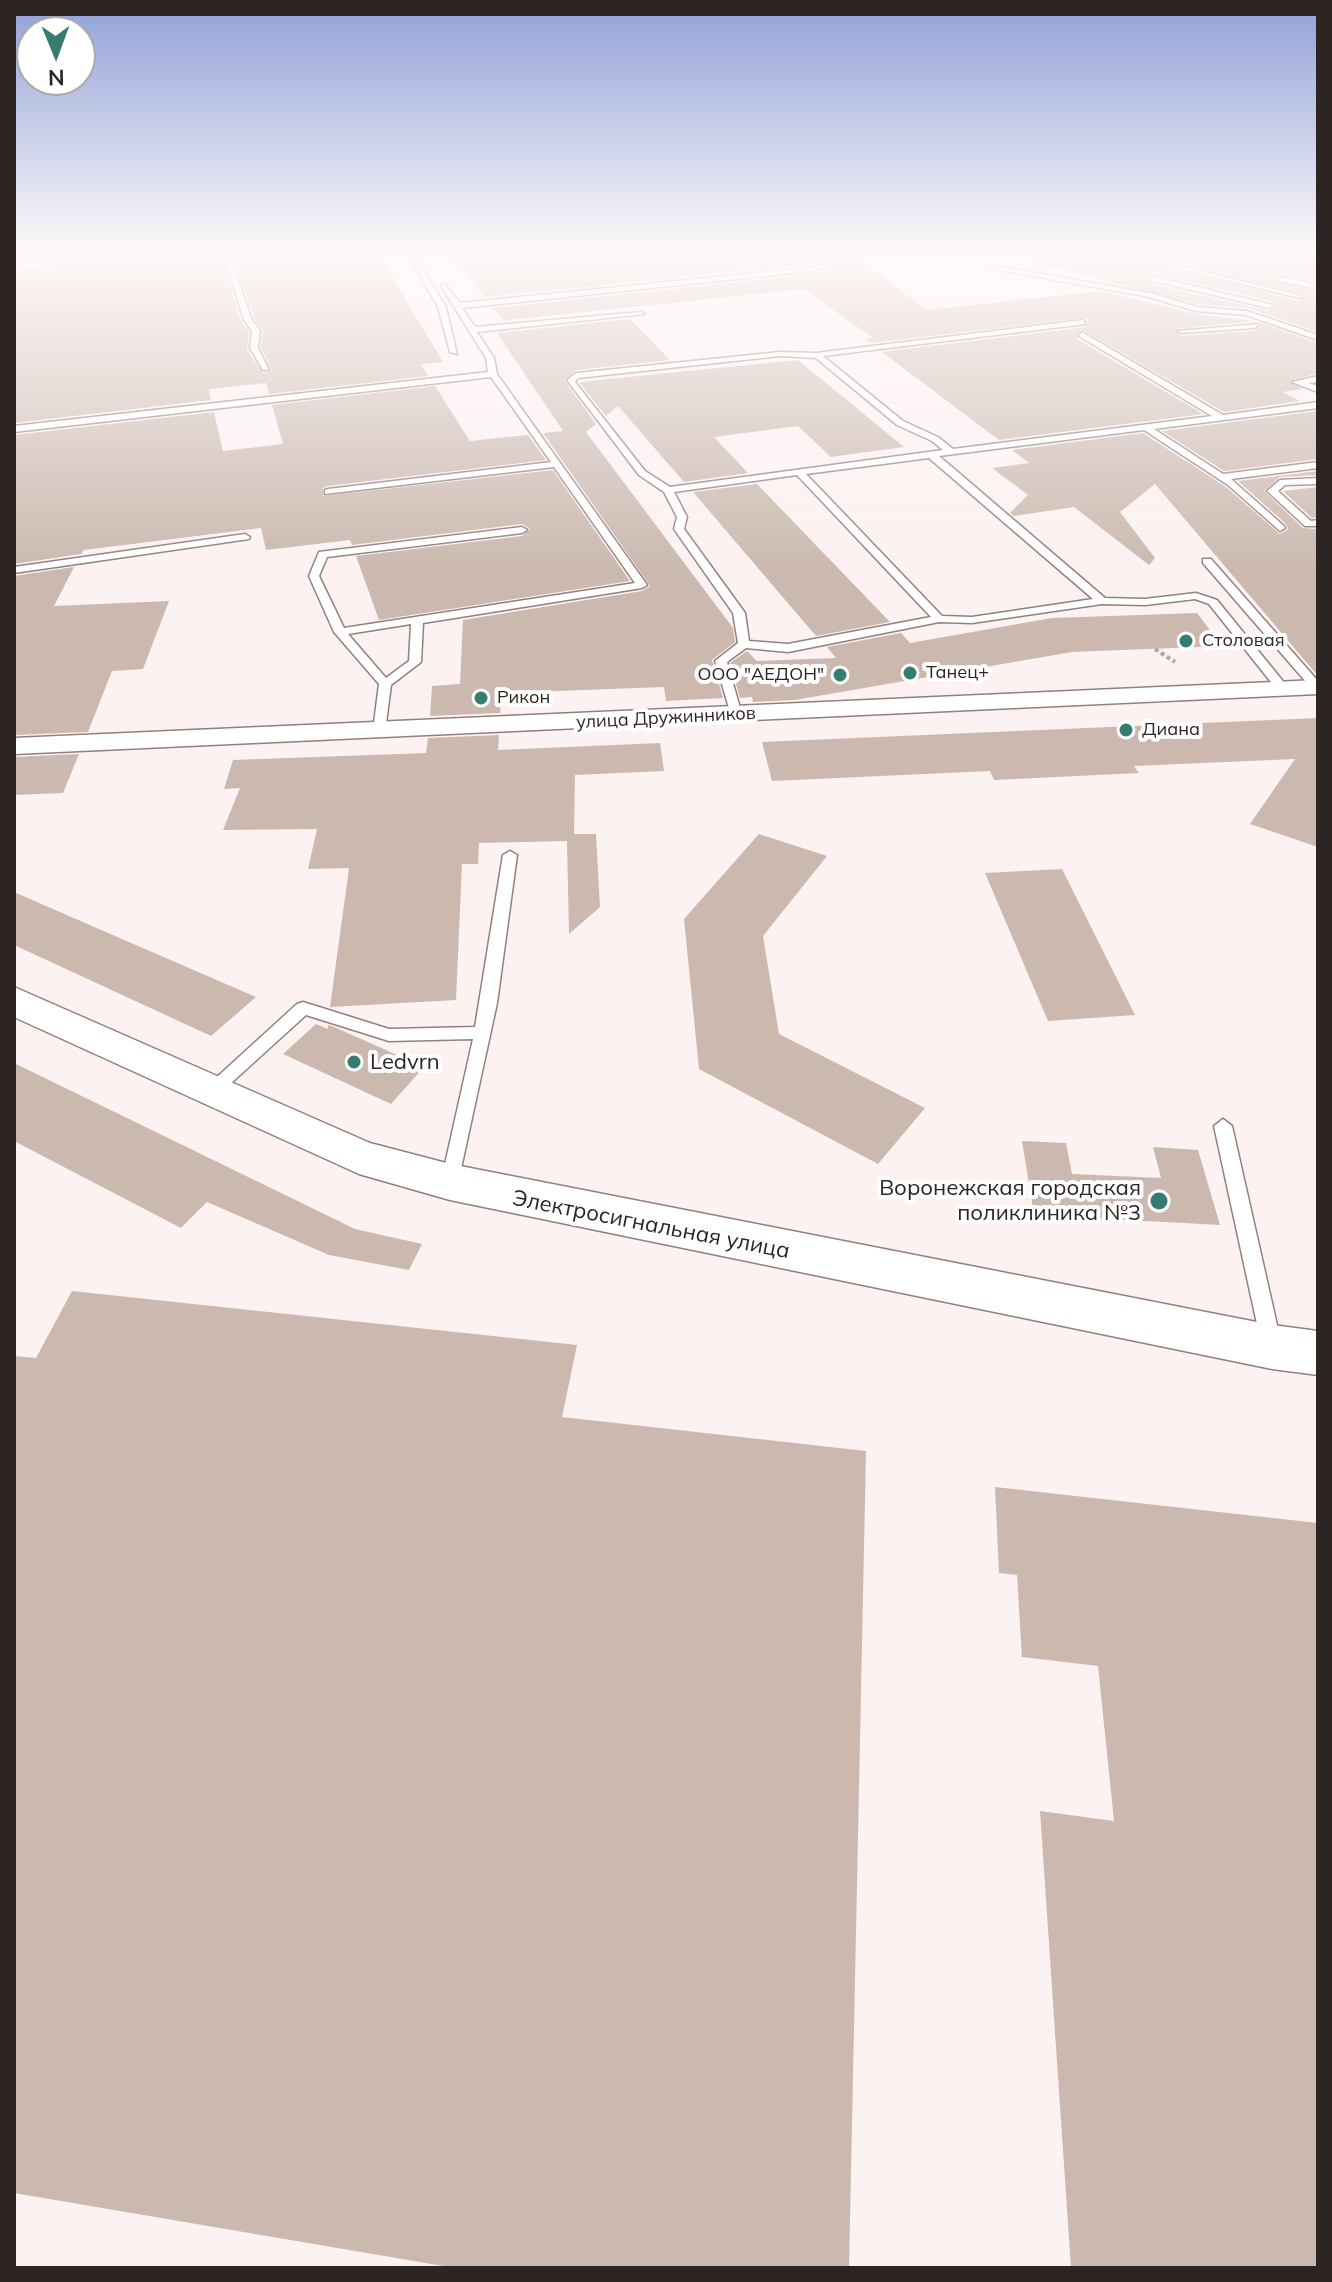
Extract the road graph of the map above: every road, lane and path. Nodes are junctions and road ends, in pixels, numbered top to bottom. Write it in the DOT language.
graph roads {
  1 [pos="260,357"];
  2 [pos="490,357"];
  3 [pos="748,357"];
  4 [pos="820,357"];
  5 [pos="1121,357"];
  6 [pos="266,368"];
  7 [pos="493,374"];
  8 [pos="1318,379"];
  9 [pos="1318,389"];
  10 [pos="1318,405"];
  11 [pos="1222,418"];
  12 [pos="1147,428"];
  13 [pos="14,429"];
  14 [pos="951,452"];
  15 [pos="932,455"];
  16 [pos="559,464"];
  17 [pos="1318,465"];
  18 [pos="799,472"];
  19 [pos="1220,477"];
  20 [pos="1318,481"];
  21 [pos="668,490"];
  22 [pos="328,492"];
  23 [pos="1318,523"];
  24 [pos="1280,528"];
  25 [pos="522,530"];
  26 [pos="245,537"];
  27 [pos="1207,561"];
  28 [pos="14,570"];
  29 [pos="1102,601"];
  30 [pos="939,619"];
  31 [pos="417,620"];
  32 [pos="340,632"];
  33 [pos="744,644"];
  34 [pos="1238,646"];
  35 [pos="1155,649"];
  36 [pos="1251,649"];
  37 [pos="1175,662"];
  38 [pos="385,684"];
  39 [pos="1317,687"];
  40 [pos="1282,688"];
  41 [pos="736,715"];
  42 [pos="379,731"];
  43 [pos="14,746"];
  44 [pos="510,855"];
  45 [pos="14,1001"];
  46 [pos="482,1033"];
  47 [pos="212,1091"];
  48 [pos="1223,1126"];
  49 [pos="450,1182"];
  50 [pos="1272,1347"];
  51 [pos="1318,1353"];
  1 -- 6 [label="lane"];
  2 -- 7 [label="lane"];
  3 -- 21 [label="lane"];
  4 -- 14 [label="lane"];
  5 -- 11 [label="lane"];
  7 -- 13 [label="lane"];
  7 -- 16 [label="lane"];
  8 -- 9 [label="lane"];
  10 -- 11 [label="lane"];
  11 -- 12 [label="lane"];
  12 -- 14 [label="lane"];
  12 -- 19 [label="lane"];
  14 -- 15 [label="lane"];
  15 -- 18 [label="lane"];
  15 -- 29 [label="lane"];
  16 -- 22 [label="lane"];
  16 -- 31 [label="lane"];
  17 -- 19 [label="lane"];
  18 -- 21 [label="lane"];
  18 -- 30 [label="lane"];
  19 -- 24 [label="lane"];
  20 -- 23 [label="lane"];
  21 -- 33 [label="lane"];
  25 -- 32 [label="lane"];
  26 -- 28 [label="lane"];
  27 -- 39 [label="lane"];
  29 -- 30 [label="lane"];
  29 -- 36 [label="lane"];
  30 -- 33 [label="lane"];
  31 -- 32 [label="lane"];
  31 -- 38 [label="lane"];
  32 -- 38 [label="lane"];
  33 -- 41 [label="lane"];
  34 -- 36 [label="lane"];
  35 -- 37 [label="path"];
  36 -- 40 [label="lane"];
  38 -- 42 [label="lane"];
  39 -- 40 [label="street, улица Дружинников"];
  40 -- 41 [label="street, улица Дружинников"];
  41 -- 42 [label="street, улица Дружинников"];
  42 -- 43 [label="street, улица Дружинников"];
  44 -- 46 [label="lane"];
  45 -- 47 [label="street, Электросигнальная улица"];
  46 -- 47 [label="lane"];
  46 -- 49 [label="lane"];
  47 -- 49 [label="street, Электросигнальная улица"];
  48 -- 50 [label="lane"];
  49 -- 50 [label="street, Электросигнальная улица"];
  50 -- 51 [label="street, Электросигнальная улица"];
}
